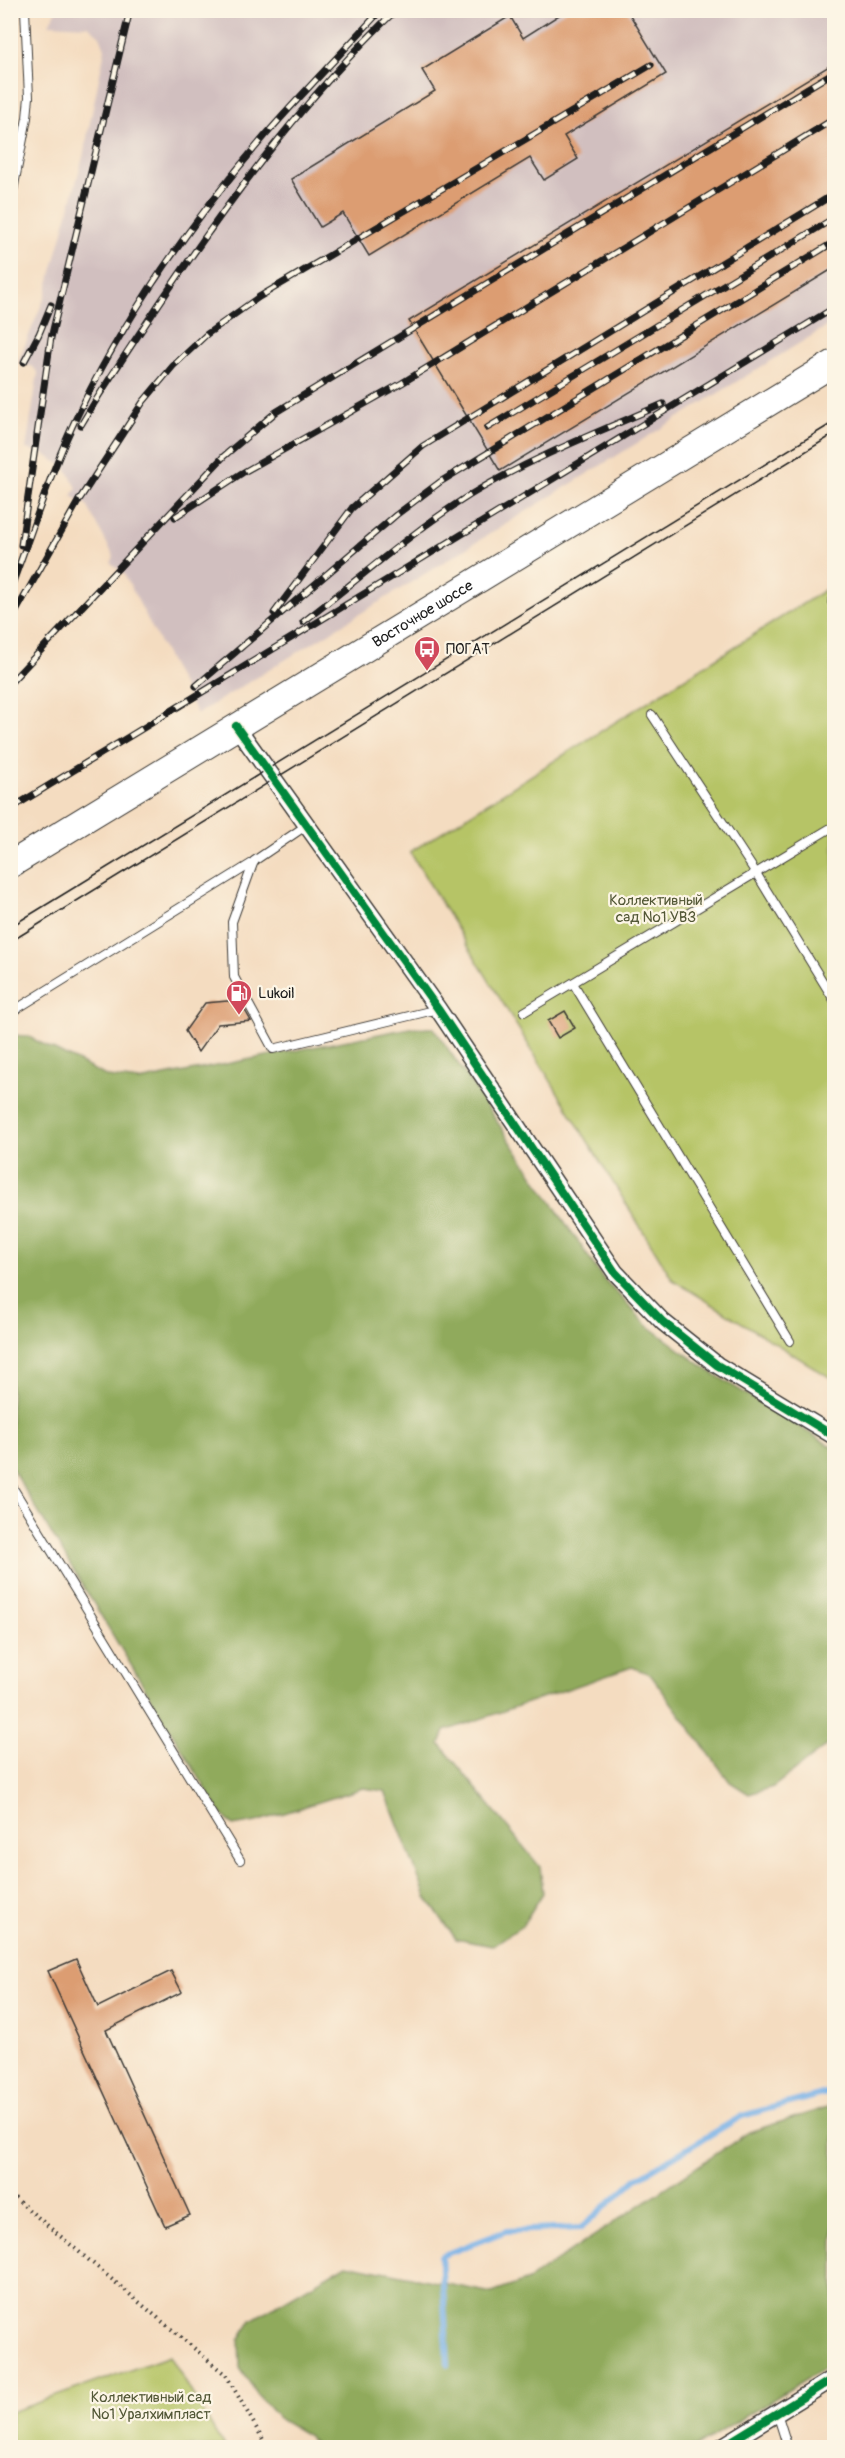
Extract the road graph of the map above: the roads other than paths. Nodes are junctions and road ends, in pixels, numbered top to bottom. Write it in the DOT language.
graph roads {
  1 [pos="25,10"];
  2 [pos="10,206"];
  3 [pos="834,363"];
  4 [pos="652,715"];
  5 [pos="236,726"];
  6 [pos="307,825"];
  7 [pos="834,826"];
  8 [pos="254,861"];
  9 [pos="10,865"];
  10 [pos="756,873"];
  11 [pos="573,983"];
  12 [pos="834,1000"];
  13 [pos="438,1009"];
  14 [pos="524,1012"];
  15 [pos="10,1013"];
  16 [pos="790,1341"];
  17 [pos="834,1436"];
  18 [pos="10,1483"];
  19 [pos="240,1860"];
  20 [pos="834,2378"];
  21 [pos="777,2413"];
  22 [pos="720,2448"];
  23 [pos="788,2448"];
  1 -- 2 [label="lane"];
  3 -- 5 [label="main road, Восточное шоссе"];
  4 -- 10 [label="lane"];
  5 -- 6 [label="street"];
  5 -- 9 [label="main road, Восточное шоссе"];
  6 -- 8 [label="lane"];
  6 -- 13 [label="street"];
  7 -- 10 [label="lane"];
  8 -- 13 [label="lane"];
  8 -- 15 [label="lane"];
  10 -- 11 [label="lane"];
  10 -- 12 [label="lane"];
  11 -- 14 [label="lane"];
  11 -- 16 [label="lane"];
  13 -- 17 [label="street"];
  18 -- 19 [label="lane"];
  20 -- 21 [label="street"];
  21 -- 22 [label="street"];
  21 -- 23 [label="lane"];
}
